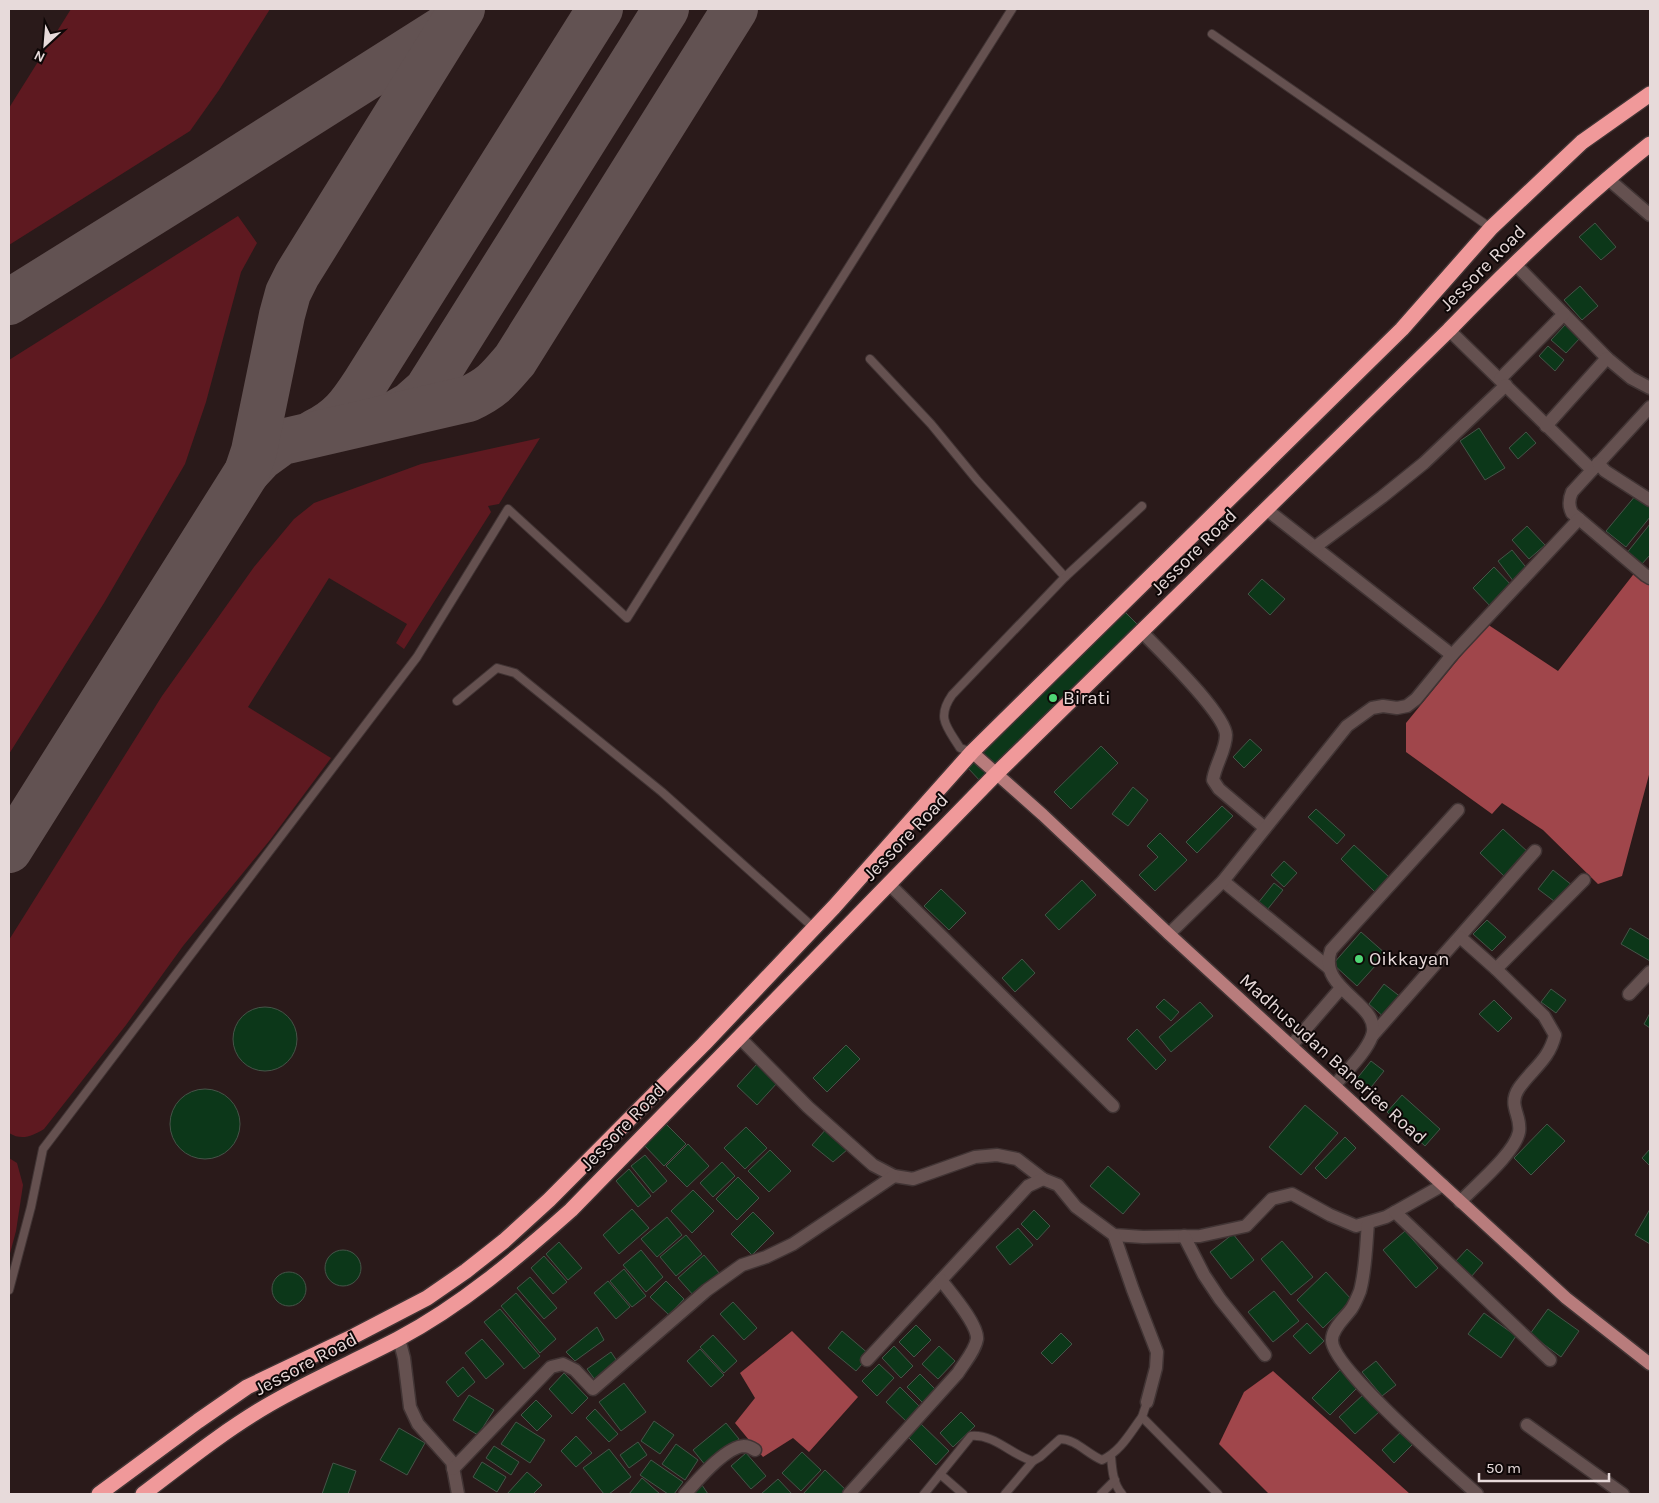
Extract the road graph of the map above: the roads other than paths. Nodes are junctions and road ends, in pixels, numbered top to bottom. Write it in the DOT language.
graph roads {
  1 [pos="1012,9"];
  2 [pos="1212,34"];
  3 [pos="1650,94"];
  4 [pos="1650,144"];
  5 [pos="1607,178"];
  6 [pos="1650,215"];
  7 [pos="1491,228"];
  8 [pos="1514,263"];
  9 [pos="1564,314"];
  10 [pos="1449,330"];
  11 [pos="1607,358"];
  12 [pos="870,359"];
  13 [pos="1503,382"];
  14 [pos="1650,388"];
  15 [pos="1650,407"];
  16 [pos="1546,426"];
  17 [pos="1595,467"];
  18 [pos="1650,500"];
  19 [pos="1142,506"];
  20 [pos="1266,509"];
  21 [pos="1579,519"];
  22 [pos="1315,547"];
  23 [pos="1065,577"];
  24 [pos="1650,578"];
  25 [pos="1142,632"];
  26 [pos="1452,655"];
  27 [pos="457,701"];
  28 [pos="972,752"];
  29 [pos="997,773"];
  30 [pos="1458,810"];
  31 [pos="1265,828"];
  32 [pos="1535,851"];
  33 [pos="1584,880"];
  34 [pos="1223,881"];
  35 [pos="888,883"];
  36 [pos="814,928"];
  37 [pos="1169,934"];
  38 [pos="1460,937"];
  39 [pos="1328,968"];
  40 [pos="1496,969"];
  41 [pos="1650,972"];
  42 [pos="1341,988"];
  43 [pos="1629,994"];
  44 [pos="1372,1036"];
  45 [pos="739,1037"];
  46 [pos="1291,1046"];
  47 [pos="1334,1085"];
  48 [pos="1113,1106"];
  49 [pos="894,1176"];
  50 [pos="1044,1179"];
  51 [pos="1443,1185"];
  52 [pos="1460,1202"];
  53 [pos="1395,1212"];
  54 [pos="1368,1223"];
  55 [pos="1114,1235"];
  56 [pos="1184,1236"];
  57 [pos="941,1280"];
  58 [pos="9,1290"];
  59 [pos="399,1339"];
  60 [pos="1265,1356"];
  61 [pos="867,1360"];
  62 [pos="1550,1360"];
  63 [pos="1650,1364"];
  64 [pos="1147,1402"];
  65 [pos="1142,1417"];
  66 [pos="1527,1425"];
  67 [pos="755,1450"];
  68 [pos="1111,1456"];
  69 [pos="1033,1461"];
  70 [pos="453,1469"];
  71 [pos="940,1474"];
  72 [pos="1115,1480"];
  73 [pos="99,1494"];
  74 [pos="143,1494"];
  75 [pos="458,1494"];
  76 [pos="685,1494"];
  77 [pos="849,1494"];
  78 [pos="924,1494"];
  79 [pos="963,1494"];
  80 [pos="1005,1494"];
  81 [pos="1101,1494"];
  82 [pos="1122,1494"];
  83 [pos="1218,1494"];
  84 [pos="1477,1494"];
  85 [pos="1623,1494"];
  1 -- 58 [label="lane"];
  2 -- 7 [label="lane"];
  3 -- 7 [label="highway"];
  4 -- 5 [label="highway, Jessore Road"];
  5 -- 6 [label="street"];
  5 -- 8 [label="highway, Jessore Road"];
  7 -- 28 [label="highway"];
  8 -- 9 [label="street"];
  8 -- 10 [label="highway, Jessore Road"];
  9 -- 11 [label="street"];
  9 -- 13 [label="street"];
  10 -- 13 [label="street"];
  10 -- 20 [label="highway, Jessore Road"];
  11 -- 14 [label="street"];
  11 -- 16 [label="street"];
  12 -- 23 [label="lane"];
  13 -- 16 [label="street"];
  13 -- 22 [label="street"];
  15 -- 17 [label="street"];
  16 -- 17 [label="street"];
  17 -- 18 [label="street"];
  17 -- 21 [label="street"];
  19 -- 23 [label="lane"];
  20 -- 22 [label="street"];
  20 -- 25 [label="highway, Jessore Road"];
  21 -- 24 [label="street"];
  21 -- 26 [label="street"];
  22 -- 26 [label="street"];
  23 -- 28 [label="lane"];
  25 -- 29 [label="highway, Jessore Road"];
  25 -- 31 [label="street"];
  26 -- 31 [label="street"];
  27 -- 36 [label="lane"];
  28 -- 29 [label="main road, Madhusudan Banerjee Road"];
  28 -- 36 [label="highway"];
  29 -- 35 [label="highway, Jessore Road"];
  29 -- 37 [label="main road, Madhusudan Banerjee Road"];
  30 -- 39 [label="street"];
  31 -- 34 [label="street"];
  32 -- 38 [label="street"];
  33 -- 40 [label="street"];
  34 -- 37 [label="street"];
  34 -- 39 [label="street"];
  35 -- 45 [label="highway, Jessore Road"];
  35 -- 48 [label="street"];
  36 -- 73 [label="highway"];
  37 -- 46 [label="main road, Madhusudan Banerjee Road"];
  38 -- 40 [label="street"];
  38 -- 44 [label="street"];
  39 -- 42 [label="street"];
  40 -- 52 [label="street"];
  41 -- 43 [label="street"];
  42 -- 44 [label="street"];
  42 -- 46 [label="street"];
  44 -- 47 [label="street"];
  45 -- 49 [label="street"];
  45 -- 59 [label="highway, Jessore Road"];
  46 -- 47 [label="main road, Madhusudan Banerjee Road"];
  47 -- 51 [label="main road, Madhusudan Banerjee Road"];
  49 -- 50 [label="street"];
  49 -- 70 [label="street"];
  50 -- 55 [label="street"];
  50 -- 57 [label="street"];
  51 -- 52 [label="main road, Madhusudan Banerjee Road"];
  51 -- 53 [label="street"];
  52 -- 63 [label="main road, Madhusudan Banerjee Road"];
  53 -- 54 [label="street"];
  53 -- 62 [label="street"];
  54 -- 56 [label="street"];
  54 -- 84 [label="street"];
  55 -- 56 [label="street"];
  55 -- 64 [label="street"];
  56 -- 60 [label="street"];
  57 -- 61 [label="street"];
  57 -- 77 [label="street"];
  59 -- 70 [label="street"];
  59 -- 74 [label="highway, Jessore Road"];
  64 -- 65 [label="lane"];
  65 -- 68 [label="lane"];
  65 -- 83 [label="lane"];
  66 -- 85 [label="street"];
  67 -- 76 [label="street"];
  68 -- 69 [label="lane"];
  68 -- 72 [label="lane"];
  69 -- 71 [label="lane"];
  69 -- 80 [label="lane"];
  70 -- 75 [label="street"];
  71 -- 78 [label="lane"];
  71 -- 79 [label="lane"];
  72 -- 81 [label="lane"];
  72 -- 82 [label="lane"];
}
